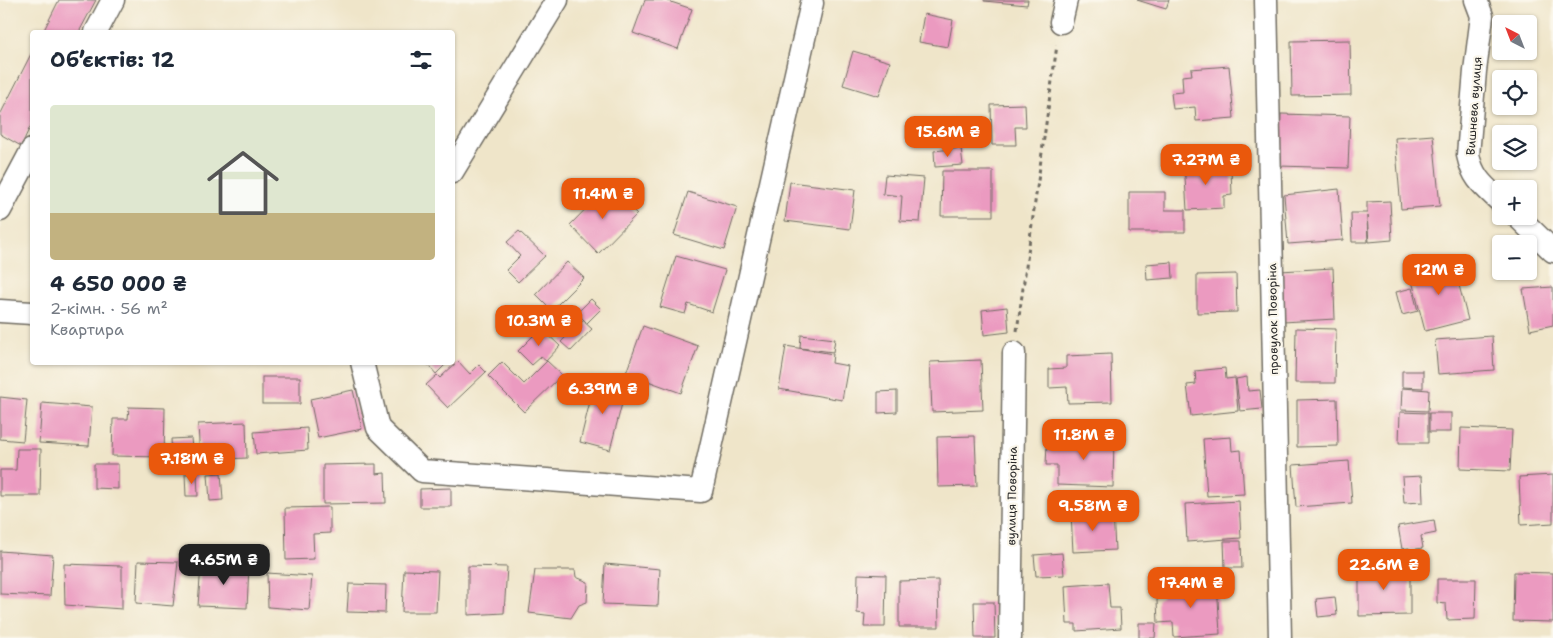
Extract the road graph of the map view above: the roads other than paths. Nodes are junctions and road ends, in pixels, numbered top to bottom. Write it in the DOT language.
graph roads {
  1 [pos="114,0"];
  2 [pos="557,0"];
  3 [pos="1066,0"];
  4 [pos="1266,0"];
  5 [pos="1476,0"];
  6 [pos="812,3"];
  7 [pos="1061,22"];
  8 [pos="97,30"];
  9 [pos="30,154"];
  10 [pos="455,167"];
  11 [pos="1492,193"];
  12 [pos="0,210"];
  13 [pos="1526,225"];
  14 [pos="1553,251"];
  15 [pos="0,312"];
  16 [pos="30,314"];
  17 [pos="1014,353"];
  18 [pos="363,365"];
  19 [pos="1010,638"];
  20 [pos="1280,638"];
  1 -- 8 [label="street"];
  2 -- 10 [label="street"];
  3 -- 7 [label="street"];
  4 -- 20 [label="street, провулок Поворіна"];
  5 -- 11 [label="street, Вишнева вулиця"];
  6 -- 18 [label="street"];
  9 -- 12 [label="street"];
  13 -- 14 [label="street"];
  15 -- 16 [label="street"];
  17 -- 19 [label="street, вулиця Поворіна"];
}
